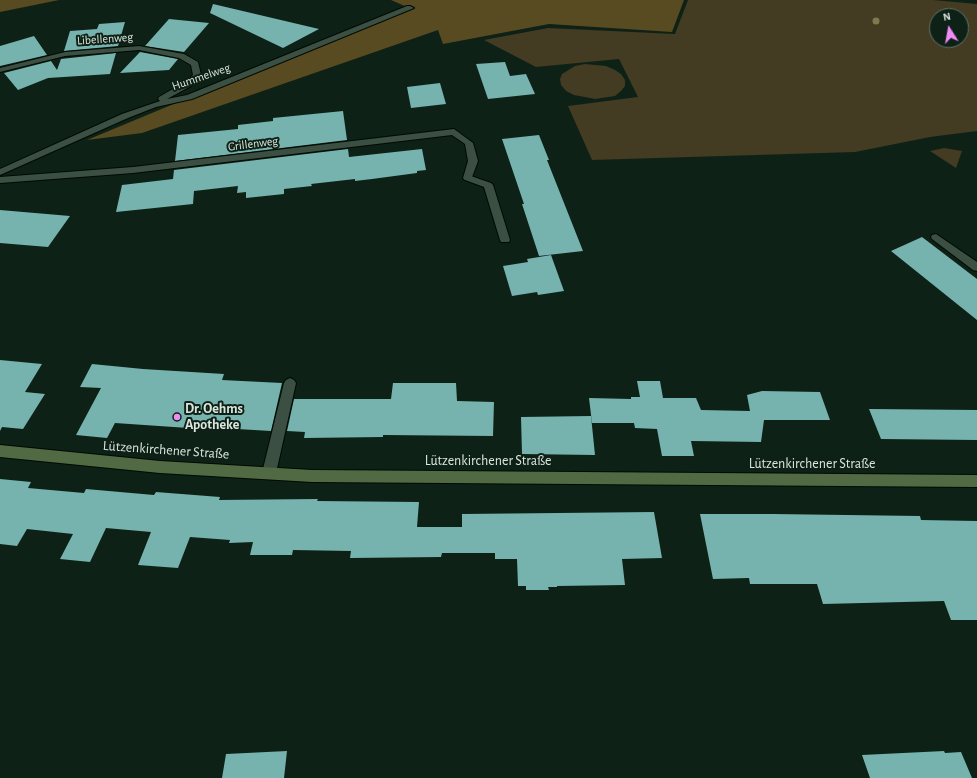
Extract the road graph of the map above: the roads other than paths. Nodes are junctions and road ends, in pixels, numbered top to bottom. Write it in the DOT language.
graph roads {
  1 [pos="410,8"];
  2 [pos="0,70"];
  3 [pos="153,105"];
  4 [pos="0,172"];
  5 [pos="0,180"];
  6 [pos="936,236"];
  7 [pos="504,240"];
  8 [pos="977,268"];
  9 [pos="290,383"];
  10 [pos="0,451"];
  11 [pos="269,473"];
  12 [pos="977,481"];
  1 -- 3 [label="street, Hummelweg"];
  2 -- 3 [label="street, Libellenweg"];
  3 -- 4 [label="street, Hummelweg"];
  5 -- 7 [label="street, Grillenweg"];
  6 -- 8 [label="street"];
  9 -- 11 [label="street"];
  10 -- 11 [label="main road, Lützenkirchener Straße"];
  11 -- 12 [label="main road, Lützenkirchener Straße"];
}
